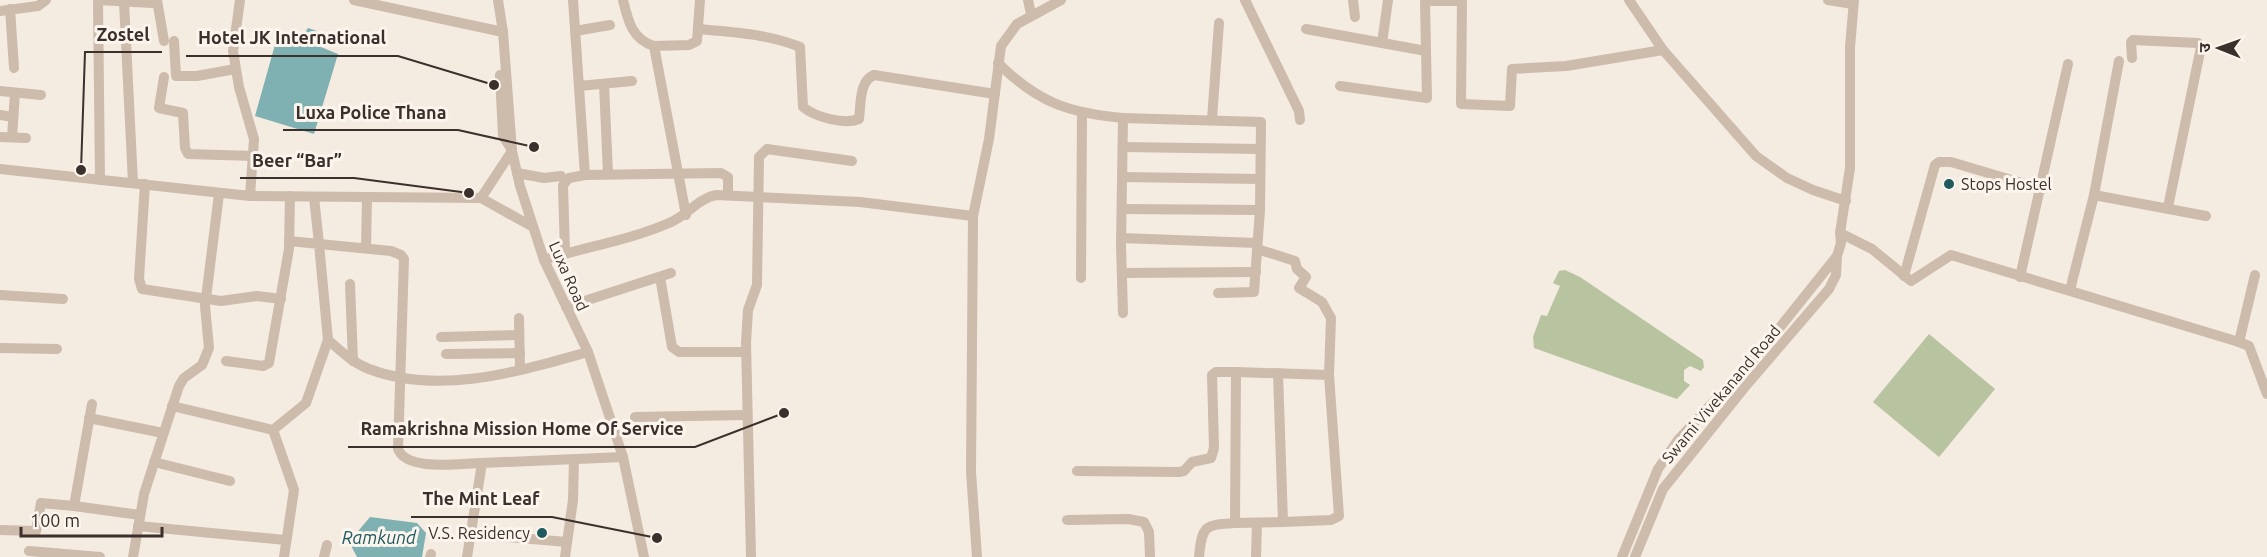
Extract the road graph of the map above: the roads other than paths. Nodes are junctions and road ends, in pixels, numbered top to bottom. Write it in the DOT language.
graph roads {
  1 [pos="46,0"];
  2 [pos="98,0"];
  3 [pos="157,0"];
  4 [pos="240,0"];
  5 [pos="354,0"];
  6 [pos="491,0"];
  7 [pos="498,0"];
  8 [pos="573,0"];
  9 [pos="623,0"];
  10 [pos="700,0"];
  11 [pos="1028,0"];
  12 [pos="1061,0"];
  13 [pos="1245,0"];
  14 [pos="1353,0"];
  15 [pos="1388,0"];
  16 [pos="1421,0"];
  17 [pos="1629,0"];
  18 [pos="1828,0"];
  19 [pos="1425,1"];
  20 [pos="1462,1"];
  21 [pos="124,2"];
  22 [pos="1853,2"];
  23 [pos="5,10"];
  24 [pos="1031,14"];
  25 [pos="1355,17"];
  26 [pos="1219,23"];
  27 [pos="610,25"];
  28 [pos="698,29"];
  29 [pos="1306,29"];
  30 [pos="500,31"];
  31 [pos="575,31"];
  32 [pos="1382,43"];
  33 [pos="654,46"];
  34 [pos="1663,50"];
  35 [pos="1426,51"];
  36 [pos="2132,58"];
  37 [pos="2119,61"];
  38 [pos="998,63"];
  39 [pos="2068,64"];
  40 [pos="14,68"];
  41 [pos="235,69"];
  42 [pos="164,77"];
  43 [pos="632,81"];
  44 [pos="604,84"];
  45 [pos="579,86"];
  46 [pos="1340,86"];
  47 [pos="0,91"];
  48 [pos="15,93"];
  49 [pos="995,93"];
  50 [pos="41,95"];
  51 [pos="1082,113"];
  52 [pos="0,115"];
  53 [pos="13,117"];
  54 [pos="1123,118"];
  55 [pos="1212,119"];
  56 [pos="1300,120"];
  57 [pos="0,137"];
  58 [pos="12,137"];
  59 [pos="26,138"];
  60 [pos="1123,147"];
  61 [pos="1260,149"];
  62 [pos="512,150"];
  63 [pos="254,156"];
  64 [pos="852,161"];
  65 [pos="0,169"];
  66 [pos="517,173"];
  67 [pos="680,173"];
  68 [pos="609,174"];
  69 [pos="561,176"];
  70 [pos="585,176"];
  71 [pos="1122,177"];
  72 [pos="1260,179"];
  73 [pos="100,180"];
  74 [pos="133,183"];
  75 [pos="145,184"];
  76 [pos="2042,189"];
  77 [pos="219,194"];
  78 [pos="728,194"];
  79 [pos="2094,195"];
  80 [pos="250,196"];
  81 [pos="290,196"];
  82 [pos="760,196"];
  83 [pos="314,197"];
  84 [pos="367,197"];
  85 [pos="482,198"];
  86 [pos="1846,201"];
  87 [pos="2168,207"];
  88 [pos="1122,209"];
  89 [pos="1260,210"];
  90 [pos="686,215"];
  91 [pos="972,216"];
  92 [pos="2206,216"];
  93 [pos="533,227"];
  94 [pos="1840,233"];
  95 [pos="1121,238"];
  96 [pos="289,242"];
  97 [pos="319,244"];
  98 [pos="1257,246"];
  99 [pos="366,248"];
  100 [pos="565,253"];
  101 [pos="1837,256"];
  102 [pos="544,260"];
  103 [pos="1256,272"];
  104 [pos="1122,273"];
  105 [pos="2255,275"];
  106 [pos="1904,276"];
  107 [pos="2020,277"];
  108 [pos="1081,278"];
  109 [pos="350,284"];
  110 [pos="2070,290"];
  111 [pos="1218,293"];
  112 [pos="0,295"];
  113 [pos="63,299"];
  114 [pos="206,299"];
  115 [pos="281,299"];
  116 [pos="566,307"];
  117 [pos="1123,313"];
  118 [pos="519,318"];
  119 [pos="519,335"];
  120 [pos="441,337"];
  121 [pos="327,340"];
  122 [pos="2239,342"];
  123 [pos="0,348"];
  124 [pos="57,349"];
  125 [pos="588,352"];
  126 [pos="746,352"];
  127 [pos="520,353"];
  128 [pos="446,354"];
  129 [pos="226,361"];
  130 [pos="353,361"];
  131 [pos="520,370"];
  132 [pos="1236,372"];
  133 [pos="1278,373"];
  134 [pos="1329,375"];
  135 [pos="401,378"];
  136 [pos="2267,394"];
  137 [pos="92,404"];
  138 [pos="172,406"];
  139 [pos="747,415"];
  140 [pos="635,417"];
  141 [pos="89,418"];
  142 [pos="273,430"];
  143 [pos="163,433"];
  144 [pos="623,457"];
  145 [pos="574,459"];
  146 [pos="154,462"];
  147 [pos="482,463"];
  148 [pos="1077,471"];
  149 [pos="230,481"];
  150 [pos="74,506"];
  151 [pos="1067,520"];
  152 [pos="139,521"];
  153 [pos="1283,522"];
  154 [pos="1235,523"];
  155 [pos="1257,523"];
  156 [pos="0,530"];
  157 [pos="471,534"];
  158 [pos="286,540"];
  159 [pos="567,542"];
  160 [pos="327,545"];
  161 [pos="29,551"];
  162 [pos="100,557"];
  163 [pos="133,557"];
  164 [pos="284,557"];
  165 [pos="324,557"];
  166 [pos="467,557"];
  167 [pos="565,557"];
  168 [pos="644,557"];
  169 [pos="751,557"];
  170 [pos="976,557"];
  171 [pos="1150,557"];
  172 [pos="1199,557"];
  173 [pos="1256,557"];
  174 [pos="1622,557"];
  175 [pos="1635,557"];
  1 -- 23 [label="street"];
  2 -- 21 [label="street"];
  2 -- 73 [label="street"];
  3 -- 21 [label="street"];
  3 -- 41 [label="street"];
  4 -- 41 [label="street"];
  5 -- 30 [label="street"];
  6 -- 30 [label="street"];
  7 -- 30 [label="street, Luxa Road"];
  8 -- 31 [label="street"];
  9 -- 33 [label="street"];
  10 -- 28 [label="street"];
  11 -- 24 [label="street"];
  12 -- 24 [label="street"];
  13 -- 56 [label="street"];
  14 -- 25 [label="street"];
  15 -- 32 [label="street"];
  16 -- 19 [label="street"];
  17 -- 34 [label="street"];
  18 -- 22 [label="street"];
  19 -- 20 [label="street"];
  19 -- 35 [label="street"];
  20 -- 34 [label="street"];
  21 -- 74 [label="street"];
  22 -- 86 [label="street, Swami Vivekanand Road"];
  23 -- 40 [label="street"];
  24 -- 38 [label="street"];
  26 -- 55 [label="street"];
  27 -- 31 [label="street"];
  28 -- 33 [label="street"];
  28 -- 49 [label="street"];
  29 -- 32 [label="street"];
  30 -- 62 [label="street, Luxa Road"];
  31 -- 45 [label="street"];
  32 -- 35 [label="street"];
  33 -- 67 [label="street"];
  34 -- 86 [label="street"];
  35 -- 46 [label="street"];
  36 -- 87 [label="street"];
  37 -- 79 [label="street"];
  38 -- 49 [label="street"];
  38 -- 51 [label="street"];
  39 -- 76 [label="street"];
  41 -- 63 [label="street"];
  42 -- 63 [label="street"];
  43 -- 44 [label="street"];
  44 -- 45 [label="street"];
  44 -- 68 [label="street"];
  45 -- 70 [label="street"];
  47 -- 48 [label="street"];
  48 -- 50 [label="street"];
  48 -- 53 [label="street"];
  49 -- 91 [label="street"];
  51 -- 54 [label="street"];
  51 -- 108 [label="street"];
  52 -- 53 [label="street"];
  53 -- 58 [label="street"];
  54 -- 55 [label="street"];
  54 -- 60 [label="street"];
  55 -- 61 [label="street"];
  57 -- 58 [label="street"];
  58 -- 59 [label="street"];
  60 -- 61 [label="street"];
  60 -- 71 [label="street"];
  61 -- 72 [label="street"];
  62 -- 66 [label="street, Luxa Road"];
  62 -- 85 [label="street"];
  63 -- 80 [label="street"];
  64 -- 82 [label="street"];
  65 -- 73 [label="street"];
  66 -- 69 [label="street"];
  66 -- 93 [label="street, Luxa Road"];
  67 -- 68 [label="street"];
  67 -- 78 [label="street"];
  67 -- 90 [label="street"];
  68 -- 70 [label="street"];
  70 -- 100 [label="street"];
  71 -- 72 [label="street"];
  71 -- 88 [label="street"];
  72 -- 89 [label="street"];
  73 -- 74 [label="street"];
  74 -- 75 [label="street"];
  75 -- 77 [label="street"];
  75 -- 114 [label="street"];
  76 -- 106 [label="street"];
  76 -- 107 [label="street"];
  77 -- 80 [label="street"];
  77 -- 114 [label="street"];
  78 -- 82 [label="street"];
  78 -- 90 [label="street"];
  79 -- 87 [label="street"];
  79 -- 110 [label="street"];
  80 -- 81 [label="street"];
  81 -- 83 [label="street"];
  81 -- 96 [label="street"];
  82 -- 91 [label="street"];
  82 -- 126 [label="street"];
  83 -- 84 [label="street"];
  83 -- 97 [label="street"];
  84 -- 85 [label="street"];
  84 -- 99 [label="street"];
  85 -- 93 [label="street"];
  86 -- 94 [label="street, Swami Vivekanand Road"];
  87 -- 92 [label="street"];
  88 -- 89 [label="street"];
  88 -- 95 [label="street"];
  89 -- 98 [label="street"];
  90 -- 100 [label="street"];
  91 -- 170 [label="street"];
  93 -- 102 [label="street, Luxa Road"];
  94 -- 101 [label="street, Swami Vivekanand Road"];
  94 -- 106 [label="street"];
  95 -- 98 [label="street"];
  95 -- 104 [label="street"];
  96 -- 97 [label="street"];
  96 -- 115 [label="street"];
  97 -- 99 [label="street"];
  97 -- 121 [label="street"];
  98 -- 103 [label="street"];
  98 -- 134 [label="street"];
  99 -- 135 [label="street"];
  100 -- 102 [label="street"];
  101 -- 174 [label="street"];
  101 -- 175 [label="street, Swami Vivekanand Road"];
  102 -- 116 [label="street, Luxa Road"];
  103 -- 104 [label="street"];
  103 -- 111 [label="street"];
  104 -- 117 [label="street"];
  105 -- 122 [label="street"];
  106 -- 107 [label="street"];
  107 -- 110 [label="street"];
  109 -- 130 [label="street"];
  110 -- 122 [label="street"];
  112 -- 113 [label="street"];
  114 -- 115 [label="street"];
  114 -- 138 [label="street"];
  115 -- 129 [label="street"];
  116 -- 125 [label="street, Luxa Road"];
  116 -- 126 [label="street"];
  118 -- 119 [label="street"];
  119 -- 120 [label="street"];
  119 -- 127 [label="street"];
  121 -- 130 [label="street"];
  121 -- 142 [label="street"];
  122 -- 136 [label="street"];
  123 -- 124 [label="street"];
  125 -- 131 [label="street"];
  125 -- 144 [label="street, Luxa Road"];
  126 -- 139 [label="street"];
  127 -- 128 [label="street"];
  127 -- 131 [label="street"];
  130 -- 135 [label="street"];
  131 -- 135 [label="street"];
  132 -- 133 [label="street"];
  132 -- 148 [label="street"];
  132 -- 154 [label="street"];
  133 -- 134 [label="street"];
  133 -- 153 [label="street"];
  134 -- 153 [label="street"];
  135 -- 147 [label="street"];
  137 -- 141 [label="street"];
  138 -- 142 [label="street"];
  138 -- 143 [label="street"];
  139 -- 140 [label="street"];
  139 -- 169 [label="street"];
  141 -- 143 [label="street"];
  141 -- 150 [label="street"];
  142 -- 158 [label="street"];
  143 -- 146 [label="street"];
  144 -- 145 [label="street"];
  144 -- 168 [label="street, Luxa Road"];
  145 -- 147 [label="street"];
  145 -- 159 [label="street"];
  146 -- 149 [label="street"];
  146 -- 152 [label="street"];
  147 -- 157 [label="street"];
  150 -- 152 [label="street"];
  150 -- 156 [label="street"];
  151 -- 171 [label="street"];
  152 -- 158 [label="street"];
  152 -- 163 [label="street"];
  153 -- 155 [label="street"];
  154 -- 155 [label="street"];
  154 -- 172 [label="street"];
  155 -- 173 [label="street"];
  157 -- 159 [label="street"];
  157 -- 166 [label="street"];
  158 -- 164 [label="street"];
  159 -- 167 [label="street"];
  160 -- 165 [label="street"];
  161 -- 162 [label="street"];
}
